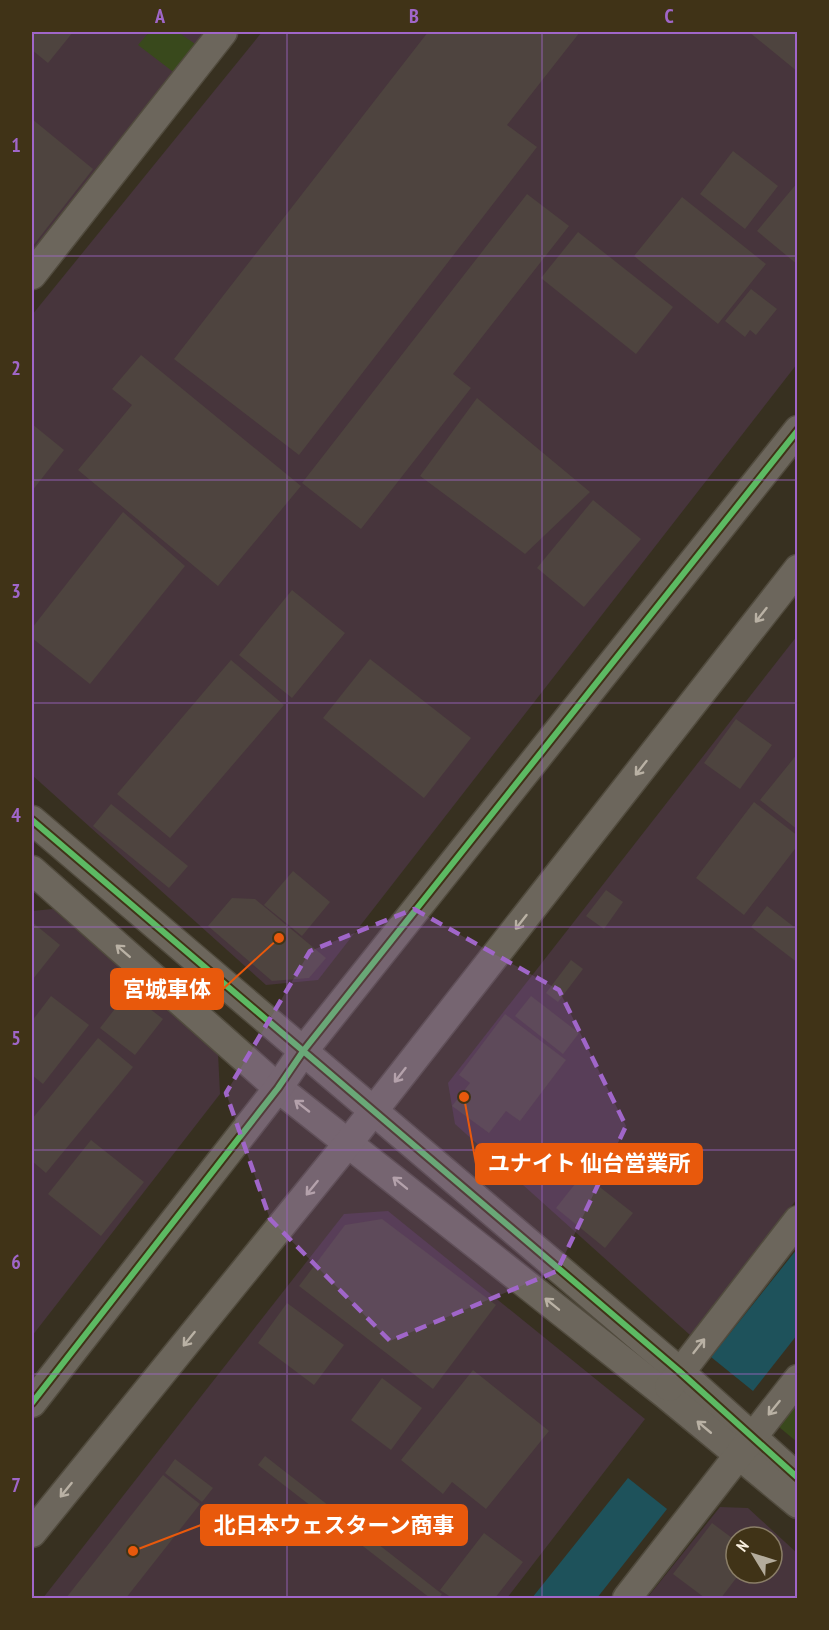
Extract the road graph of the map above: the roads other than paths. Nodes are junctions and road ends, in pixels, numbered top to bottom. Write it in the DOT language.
graph roads {
  1 [pos="223,32"];
  2 [pos="32,275"];
  3 [pos="798,430"];
  4 [pos="798,569"];
  5 [pos="32,820"];
  6 [pos="60,844"];
  7 [pos="32,870"];
  8 [pos="304,1050"];
  9 [pos="279,1088"];
  10 [pos="373,1109"];
  11 [pos="349,1142"];
  12 [pos="798,1220"];
  13 [pos="798,1379"];
  14 [pos="672,1382"];
  15 [pos="32,1403"];
  16 [pos="745,1447"];
  17 [pos="798,1478"];
  18 [pos="798,1504"];
  19 [pos="32,1533"];
  20 [pos="627,1599"];
  1 -- 2 [label="street"];
  3 -- 8 [label="street"];
  4 -- 10 [label="street, one-way"];
  5 -- 6 [label="street"];
  6 -- 7 [label="street"];
  6 -- 8 [label="street"];
  9 -- 7 [label="street, one-way"];
  8 -- 9 [label="street"];
  8 -- 10 [label="street"];
  11 -- 9 [label="street, one-way"];
  9 -- 15 [label="street"];
  10 -- 11 [label="street"];
  10 -- 14 [label="street"];
  14 -- 11 [label="street, one-way"];
  11 -- 19 [label="street, one-way"];
  14 -- 12 [label="street, one-way"];
  13 -- 16 [label="street, one-way"];
  14 -- 16 [label="street"];
  16 -- 17 [label="street"];
  16 -- 18 [label="street"];
  16 -- 20 [label="street"];
}
